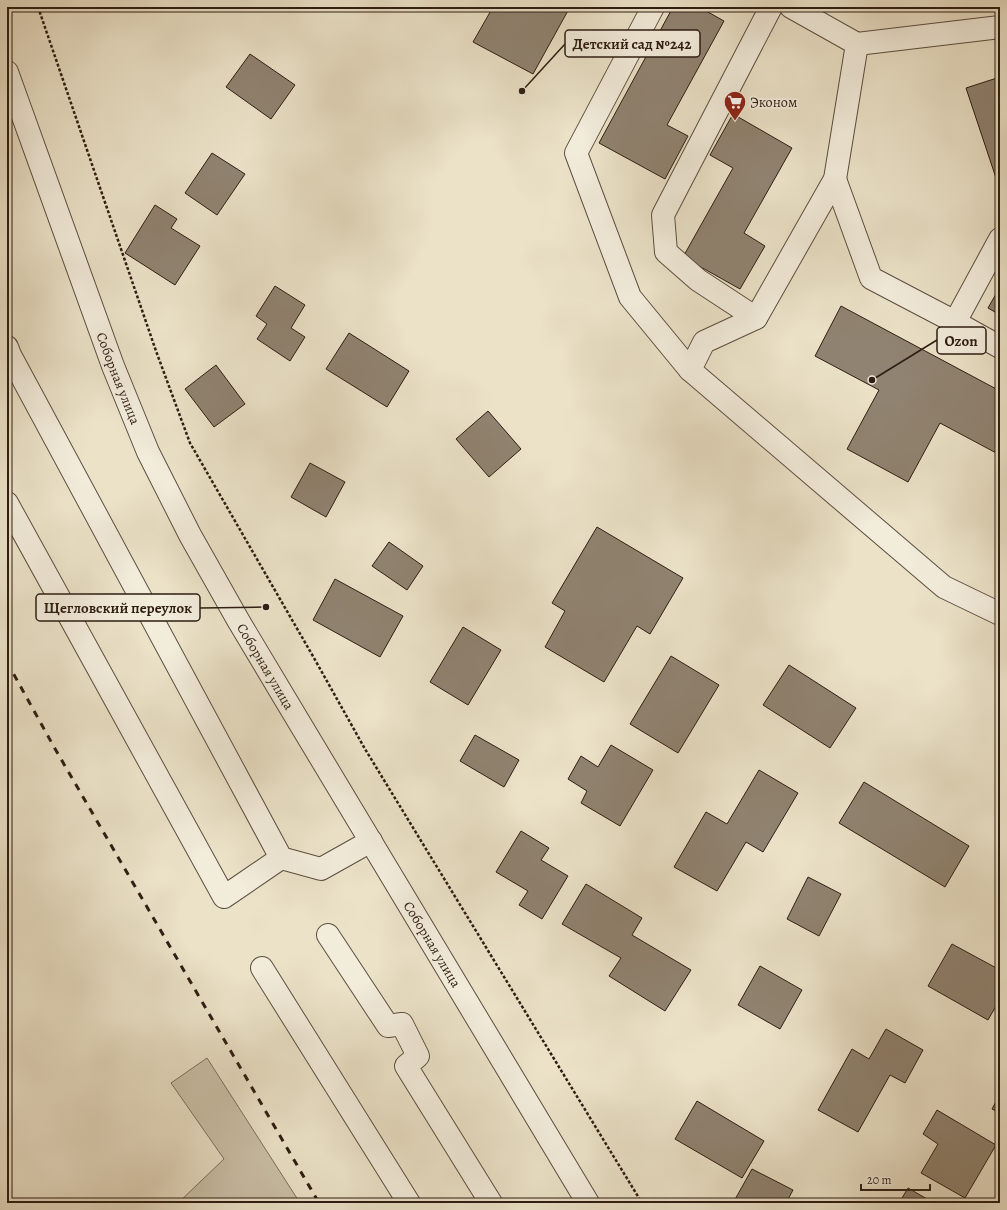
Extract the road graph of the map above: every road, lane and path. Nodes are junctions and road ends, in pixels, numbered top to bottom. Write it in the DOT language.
graph roads {
  1 [pos="38,7"];
  2 [pos="653,7"];
  3 [pos="771,7"];
  4 [pos="791,7"];
  5 [pos="1000,27"];
  6 [pos="856,44"];
  7 [pos="7,72"];
  8 [pos="835,179"];
  9 [pos="1000,239"];
  10 [pos="756,318"];
  11 [pos="955,322"];
  12 [pos="1000,347"];
  13 [pos="8,353"];
  14 [pos="690,370"];
  15 [pos="7,503"];
  16 [pos="1000,614"];
  17 [pos="371,840"];
  18 [pos="281,858"];
  19 [pos="328,935"];
  20 [pos="262,968"];
  21 [pos="409,1203"];
  22 [pos="491,1203"];
  23 [pos="588,1203"];
  24 [pos="642,1203"];
  1 -- 24 [label="path"];
  2 -- 14 [label="street"];
  3 -- 10 [label="street"];
  4 -- 6 [label="street"];
  5 -- 6 [label="street"];
  6 -- 8 [label="street"];
  7 -- 17 [label="street, Соборная улица"];
  8 -- 10 [label="street"];
  8 -- 11 [label="street"];
  9 -- 11 [label="street"];
  10 -- 14 [label="street"];
  11 -- 12 [label="street"];
  13 -- 18 [label="street"];
  14 -- 16 [label="street"];
  15 -- 18 [label="street"];
  17 -- 18 [label="street"];
  17 -- 23 [label="street, Соборная улица"];
  19 -- 22 [label="street"];
  20 -- 21 [label="street"];
}
